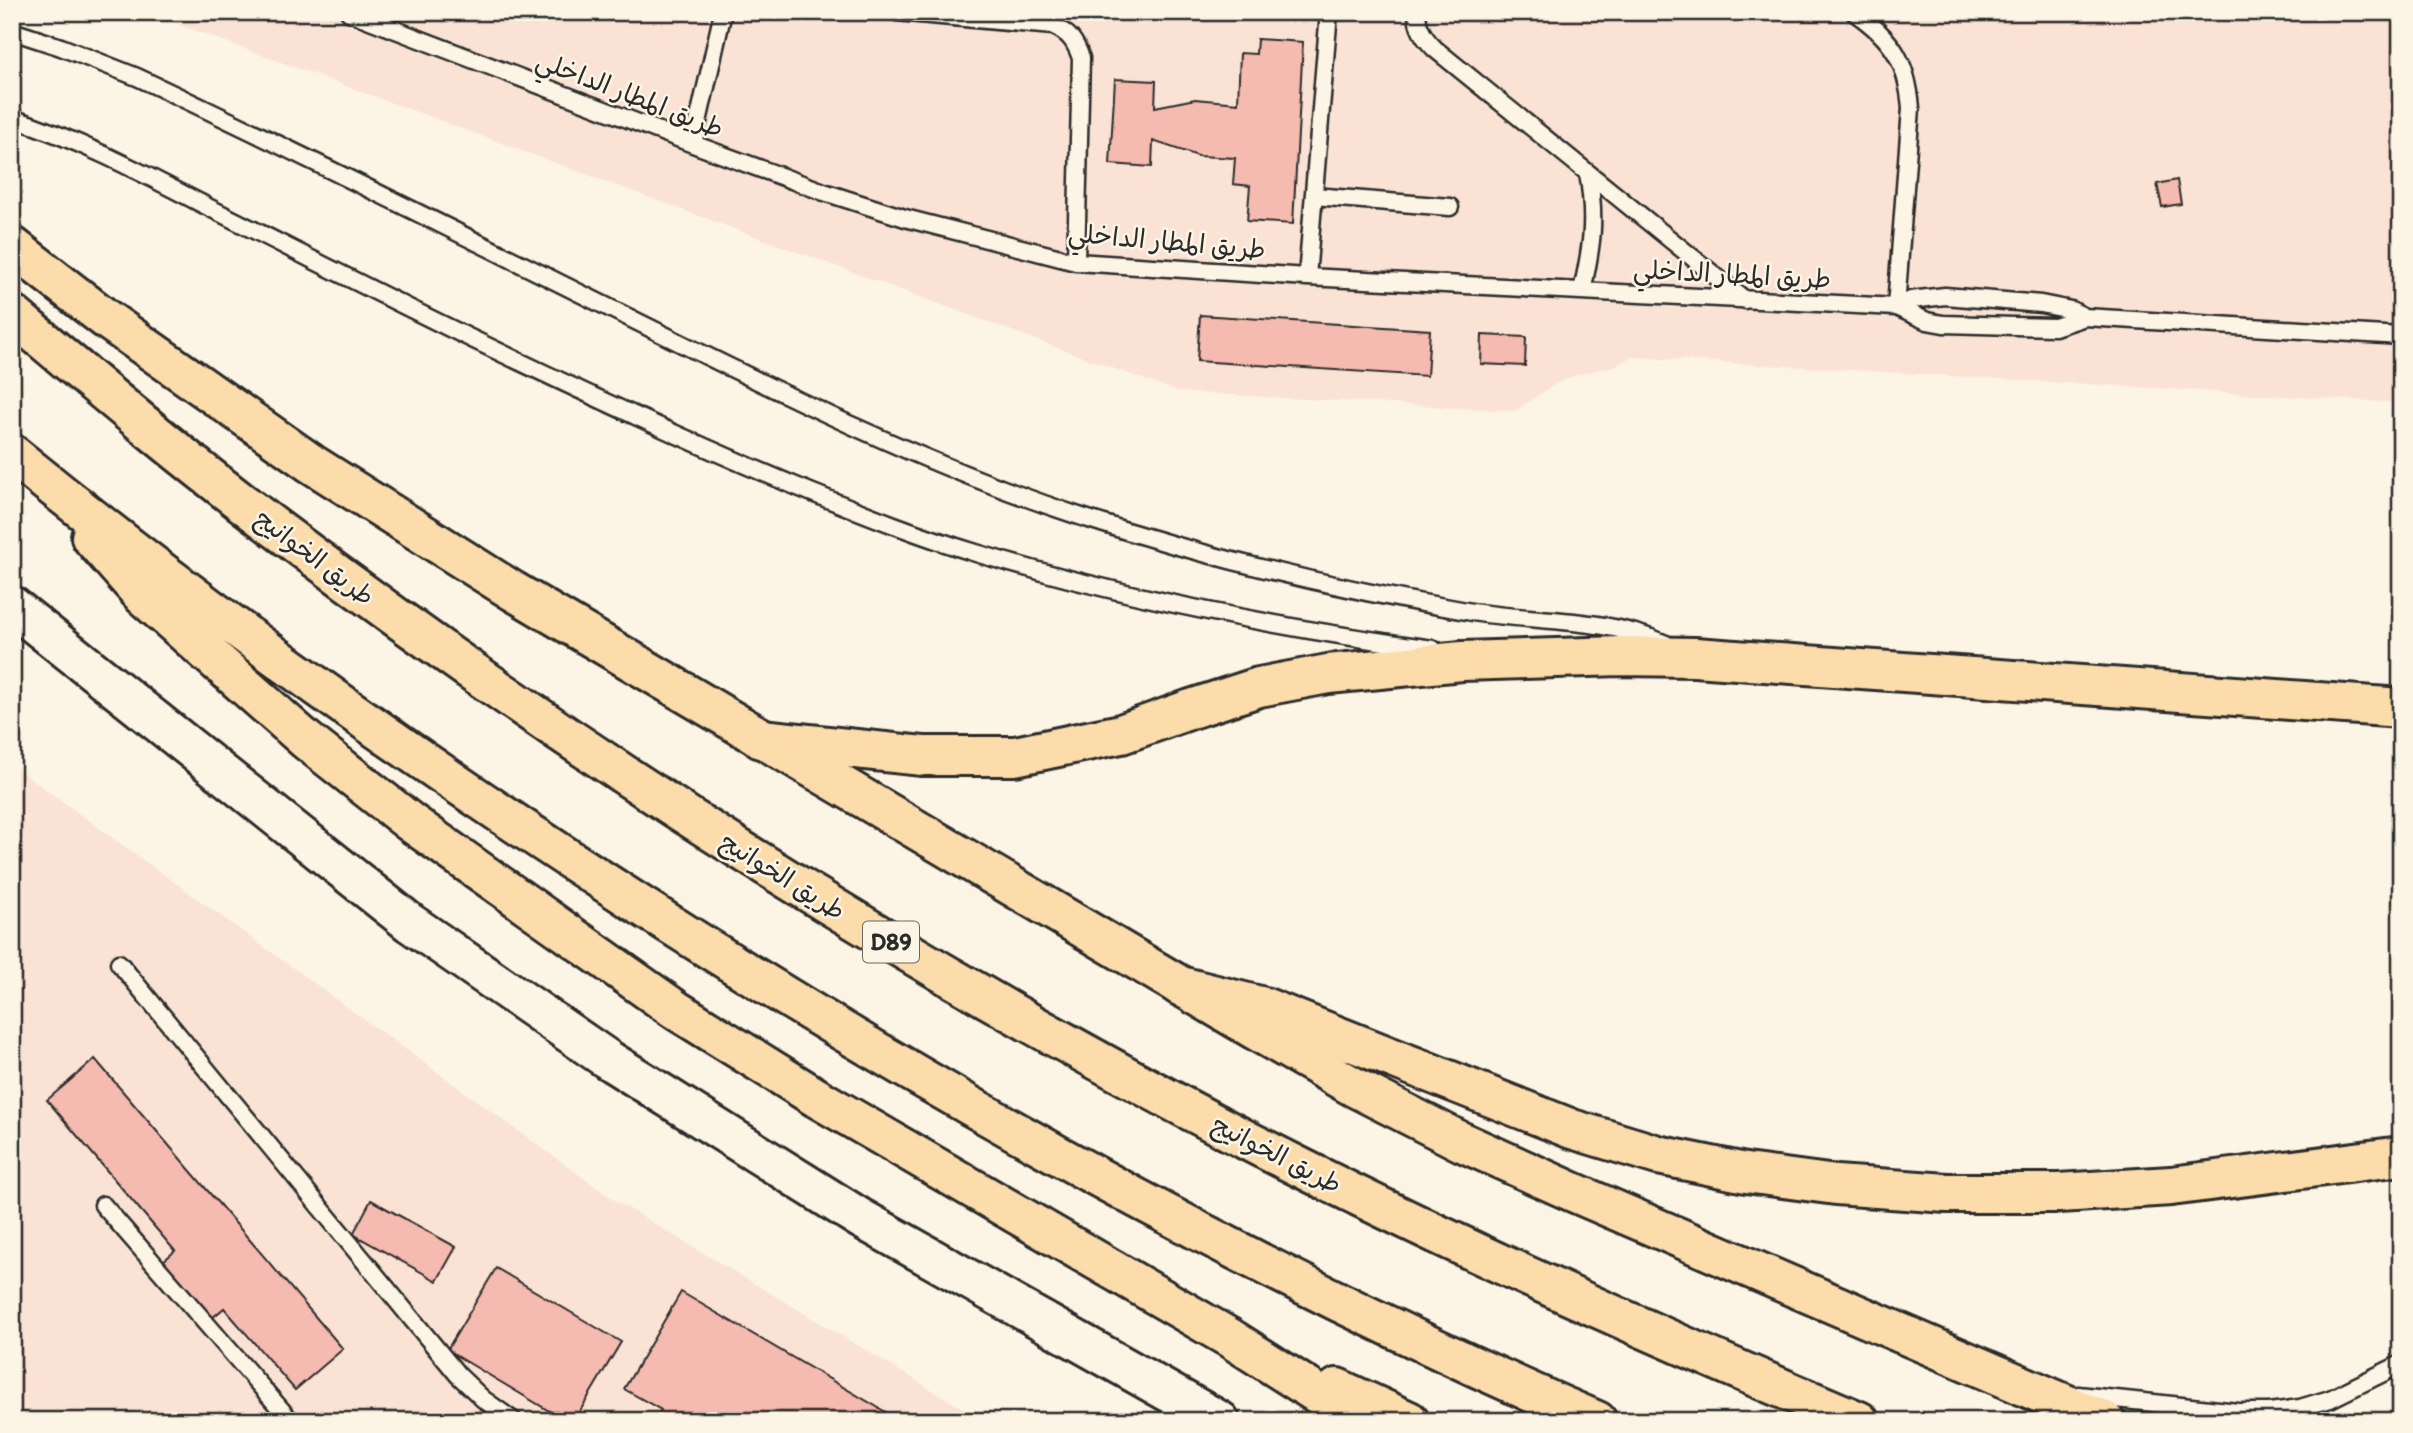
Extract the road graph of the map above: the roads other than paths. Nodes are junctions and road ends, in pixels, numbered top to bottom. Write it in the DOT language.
graph roads {
  1 [pos="349,12"];
  2 [pos="723,12"];
  3 [pos="896,12"];
  4 [pos="1329,12"];
  5 [pos="1417,12"];
  6 [pos="1854,12"];
  7 [pos="12,31"];
  8 [pos="12,118"];
  9 [pos="693,144"];
  10 [pos="1588,173"];
  11 [pos="1314,196"];
  12 [pos="1450,207"];
  13 [pos="12,246"];
  14 [pos="1076,262"];
  15 [pos="1307,277"];
  16 [pos="1582,291"];
  17 [pos="1745,300"];
  18 [pos="1896,307"];
  19 [pos="12,314"];
  20 [pos="2085,317"];
  21 [pos="2401,336"];
  22 [pos="12,454"];
  23 [pos="49,484"];
  24 [pos="12,606"];
  25 [pos="1695,657"];
  26 [pos="1530,660"];
  27 [pos="2401,708"];
  28 [pos="761,739"];
  29 [pos="119,963"];
  30 [pos="1180,986"];
  31 [pos="2401,1156"];
  32 [pos="103,1205"];
  33 [pos="1230,1338"];
  34 [pos="2401,1364"];
  35 [pos="2030,1390"];
  36 [pos="291,1421"];
  37 [pos="514,1421"];
  38 [pos="1220,1421"];
  39 [pos="1360,1421"];
  40 [pos="1409,1421"];
  41 [pos="1597,1421"];
  42 [pos="1859,1421"];
  43 [pos="2105,1421"];
  1 -- 9 [label="lane, طريق المطار الداخلي"];
  2 -- 9 [label="lane"];
  3 -- 14 [label="lane"];
  4 -- 11 [label="lane"];
  5 -- 10 [label="lane"];
  6 -- 18 [label="lane"];
  7 -- 25 [label="lane"];
  8 -- 26 [label="lane"];
  9 -- 14 [label="lane, طريق المطار الداخلي"];
  10 -- 16 [label="lane"];
  10 -- 17 [label="lane"];
  11 -- 12 [label="lane"];
  11 -- 15 [label="lane"];
  13 -- 28 [label="main road"];
  14 -- 15 [label="lane, طريق المطار الداخلي"];
  15 -- 16 [label="lane, طريق المطار الداخلي"];
  16 -- 17 [label="lane, طريق المطار الداخلي"];
  17 -- 18 [label="lane, طريق المطار الداخلي"];
  18 -- 20 [label="lane, طريق المطار الداخلي"];
  18 -- 20 [label="lane, طريق المطار الداخلي"];
  19 -- 42 [label="main road, طريق الخوانيج / D89"];
  20 -- 21 [label="lane, طريق المطار الداخلي"];
  22 -- 23 [label="main road"];
  23 -- 33 [label="main road"];
  23 -- 41 [label="main road"];
  24 -- 38 [label="street"];
  25 -- 26 [label="main road"];
  25 -- 27 [label="main road"];
  26 -- 28 [label="main road"];
  28 -- 30 [label="main road"];
  29 -- 37 [label="lane"];
  30 -- 31 [label="main road"];
  30 -- 35 [label="main road"];
  32 -- 36 [label="lane"];
  33 -- 39 [label="main road"];
  33 -- 40 [label="main road"];
  34 -- 35 [label="lane"];
  35 -- 43 [label="main road"];
}
